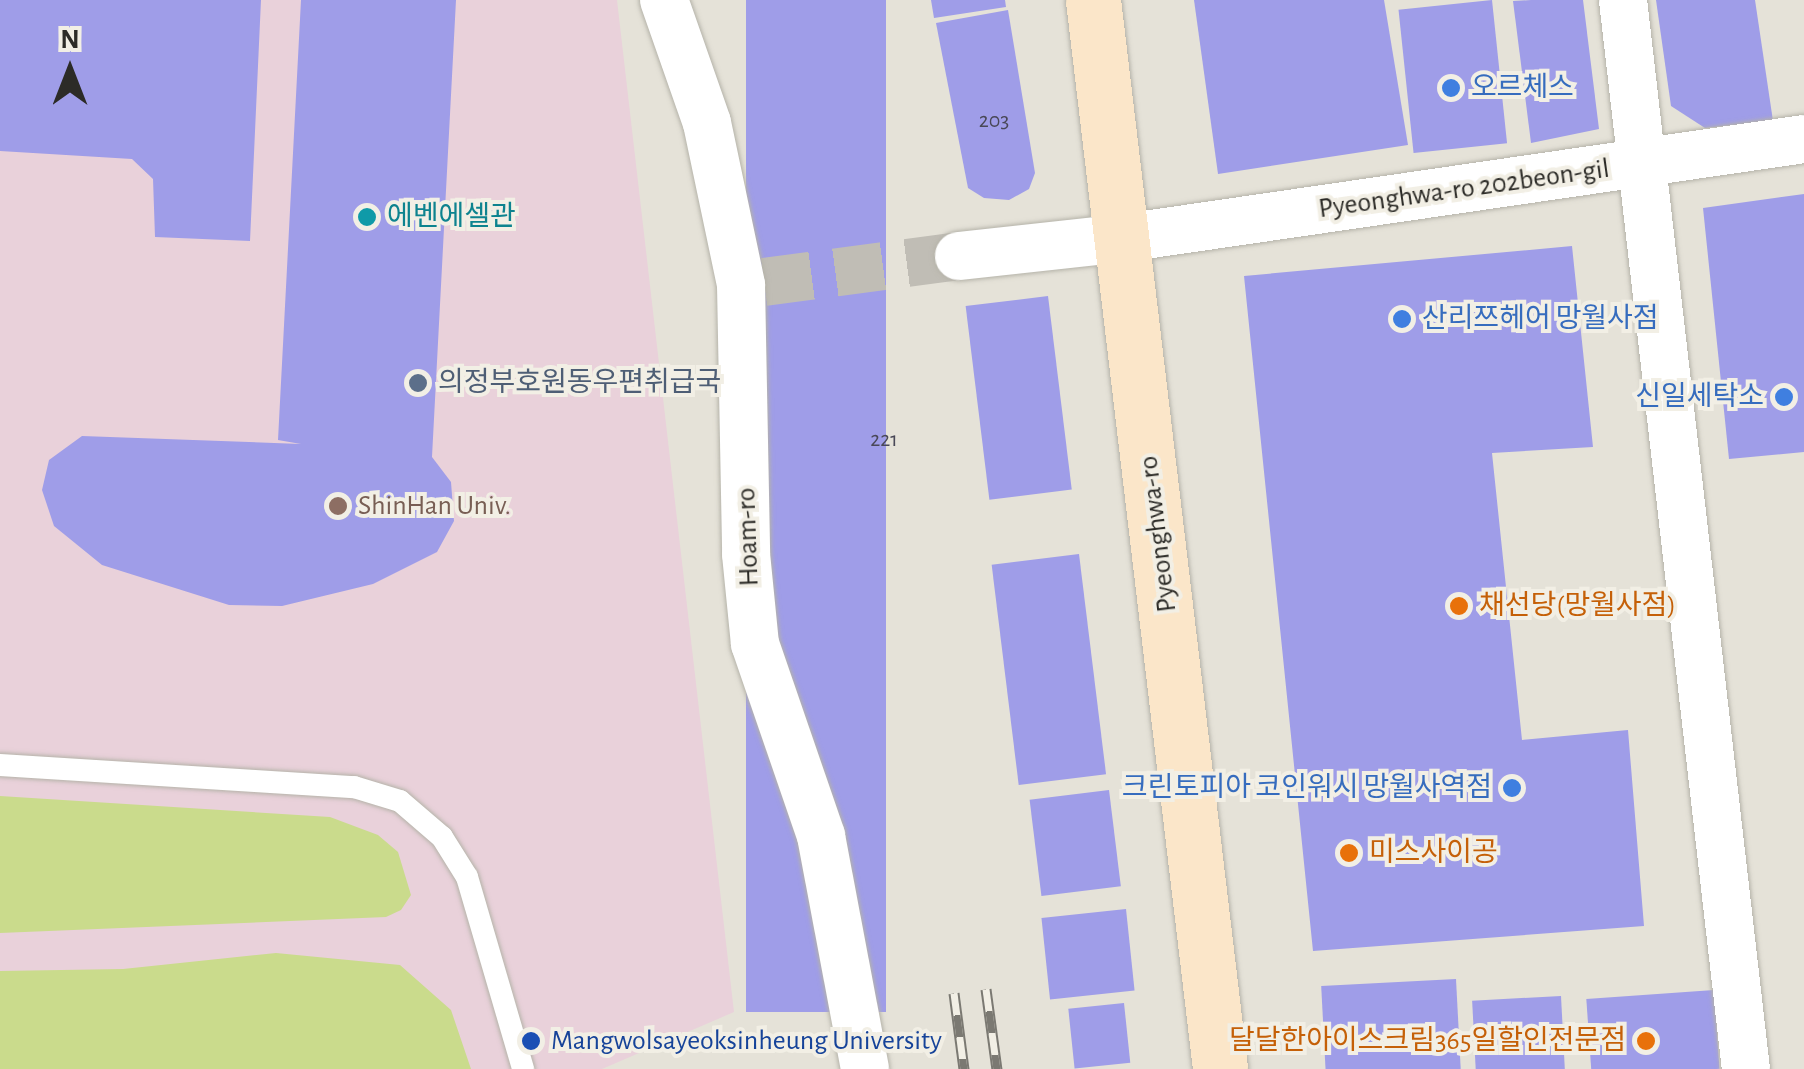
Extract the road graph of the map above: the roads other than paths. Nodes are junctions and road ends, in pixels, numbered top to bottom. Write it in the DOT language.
graph roads {
  1 [pos="664,0"];
  2 [pos="1093,0"];
  3 [pos="1623,0"];
  4 [pos="1804,139"];
  5 [pos="1640,164"];
  6 [pos="1124,238"];
  7 [pos="959,256"];
  8 [pos="0,765"];
  9 [pos="524,1069"];
  10 [pos="865,1069"];
  11 [pos="1220,1069"];
  12 [pos="1746,1069"];
  1 -- 10 [label="street, Hoam-ro"];
  2 -- 6 [label="main road, Pyeonghwa-ro"];
  3 -- 5 [label="street"];
  4 -- 5 [label="street, Pyeonghwa-ro 202beon-gil"];
  5 -- 6 [label="street, Pyeonghwa-ro 202beon-gil"];
  5 -- 12 [label="street"];
  6 -- 7 [label="street, Pyeonghwa-ro 202beon-gil"];
  6 -- 11 [label="main road, Pyeonghwa-ro"];
  8 -- 9 [label="lane"];
}
